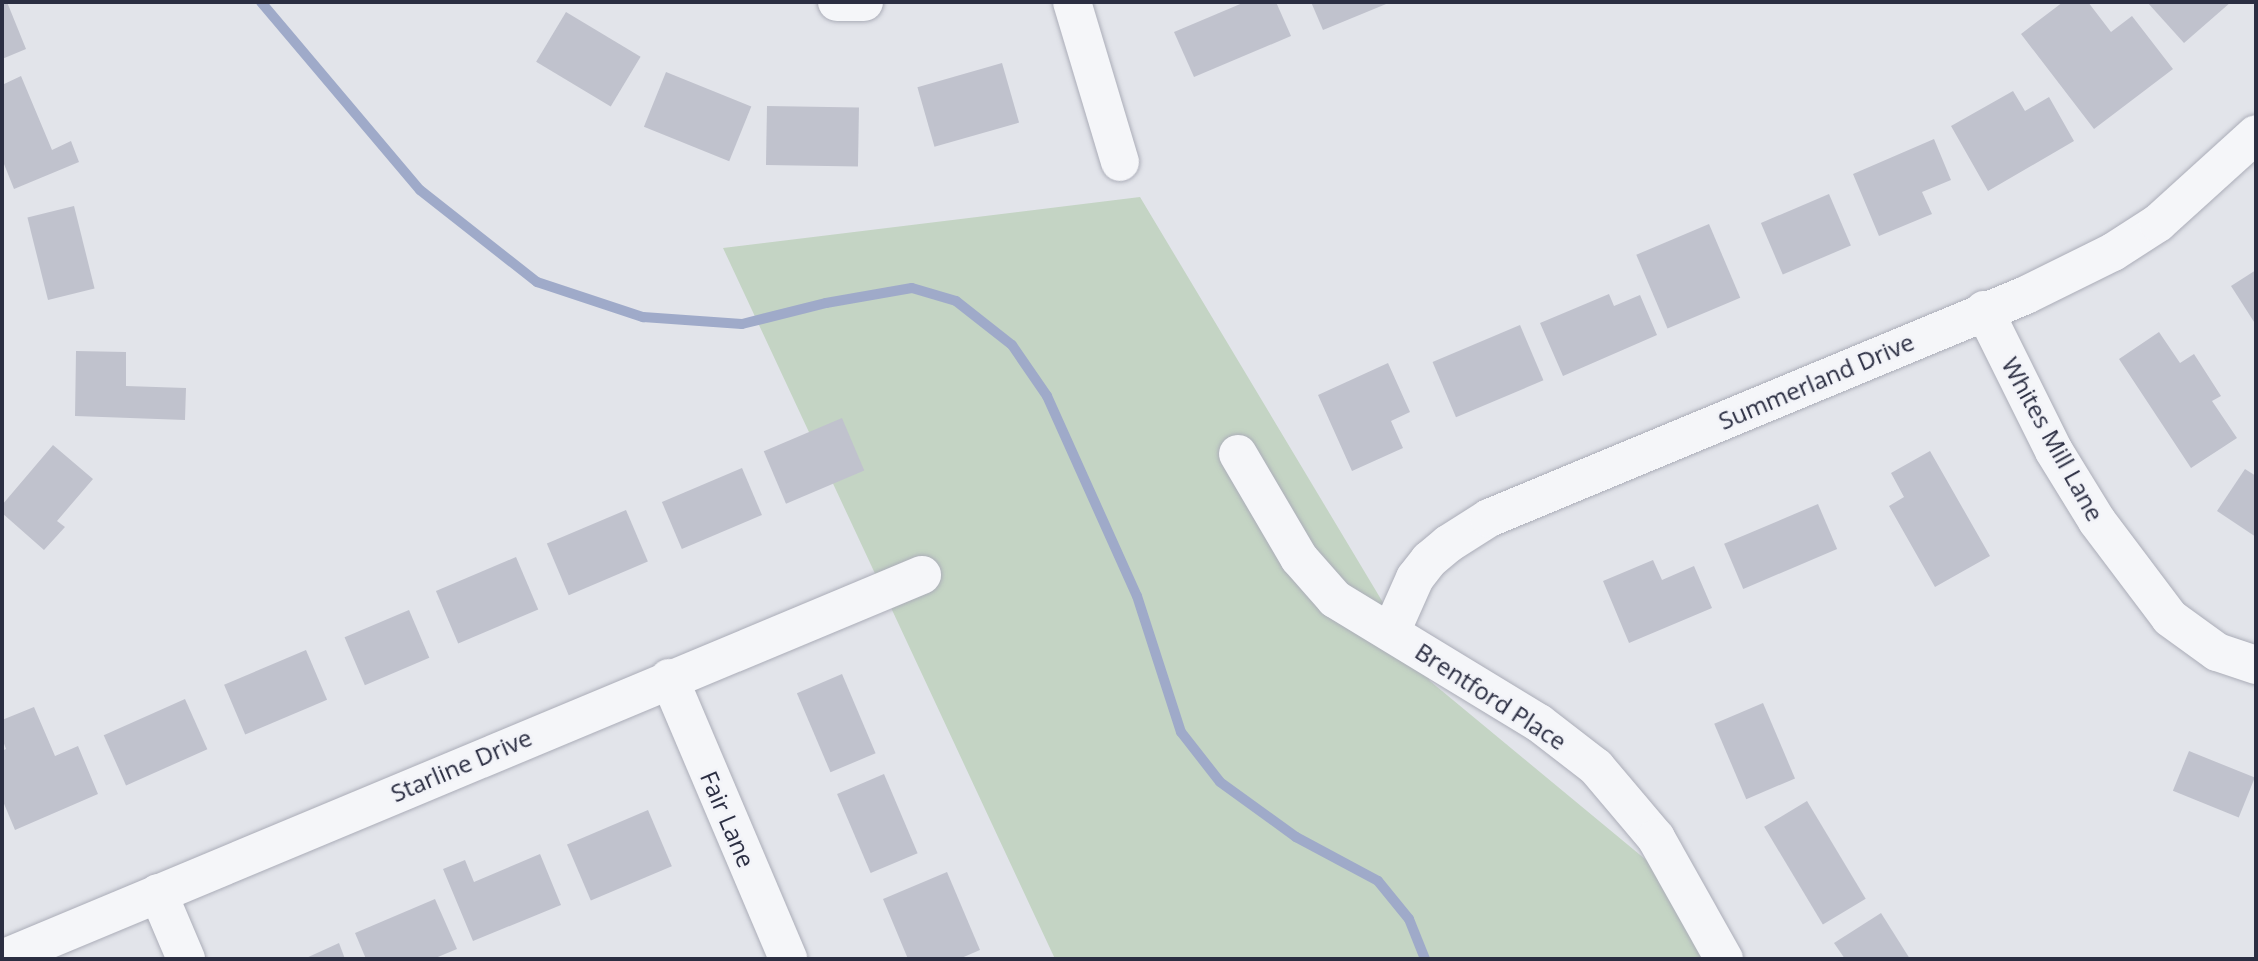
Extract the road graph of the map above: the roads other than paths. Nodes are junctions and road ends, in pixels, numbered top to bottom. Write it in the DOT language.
graph roads {
  1 [pos="837,2"];
  2 [pos="864,2"];
  3 [pos="1072,2"];
  4 [pos="2256,134"];
  5 [pos="1120,162"];
  6 [pos="1984,310"];
  7 [pos="1238,454"];
  8 [pos="922,575"];
  9 [pos="1391,632"];
  10 [pos="2256,665"];
  11 [pos="669,678"];
  12 [pos="158,893"];
  13 [pos="2,959"];
  14 [pos="186,959"];
  15 [pos="788,959"];
  16 [pos="1724,959"];
  1 -- 2 [label="street"];
  3 -- 5 [label="street"];
  4 -- 6 [label="street, Summerland Drive"];
  6 -- 9 [label="street, Summerland Drive"];
  6 -- 10 [label="street, Whites Mill Lane"];
  7 -- 9 [label="street, Brentford Place"];
  8 -- 11 [label="street, Starline Drive"];
  9 -- 16 [label="street, Brentford Place"];
  11 -- 12 [label="street, Starline Drive"];
  11 -- 15 [label="street, Fair Lane"];
  12 -- 13 [label="street, Starline Drive"];
  12 -- 14 [label="street"];
}
